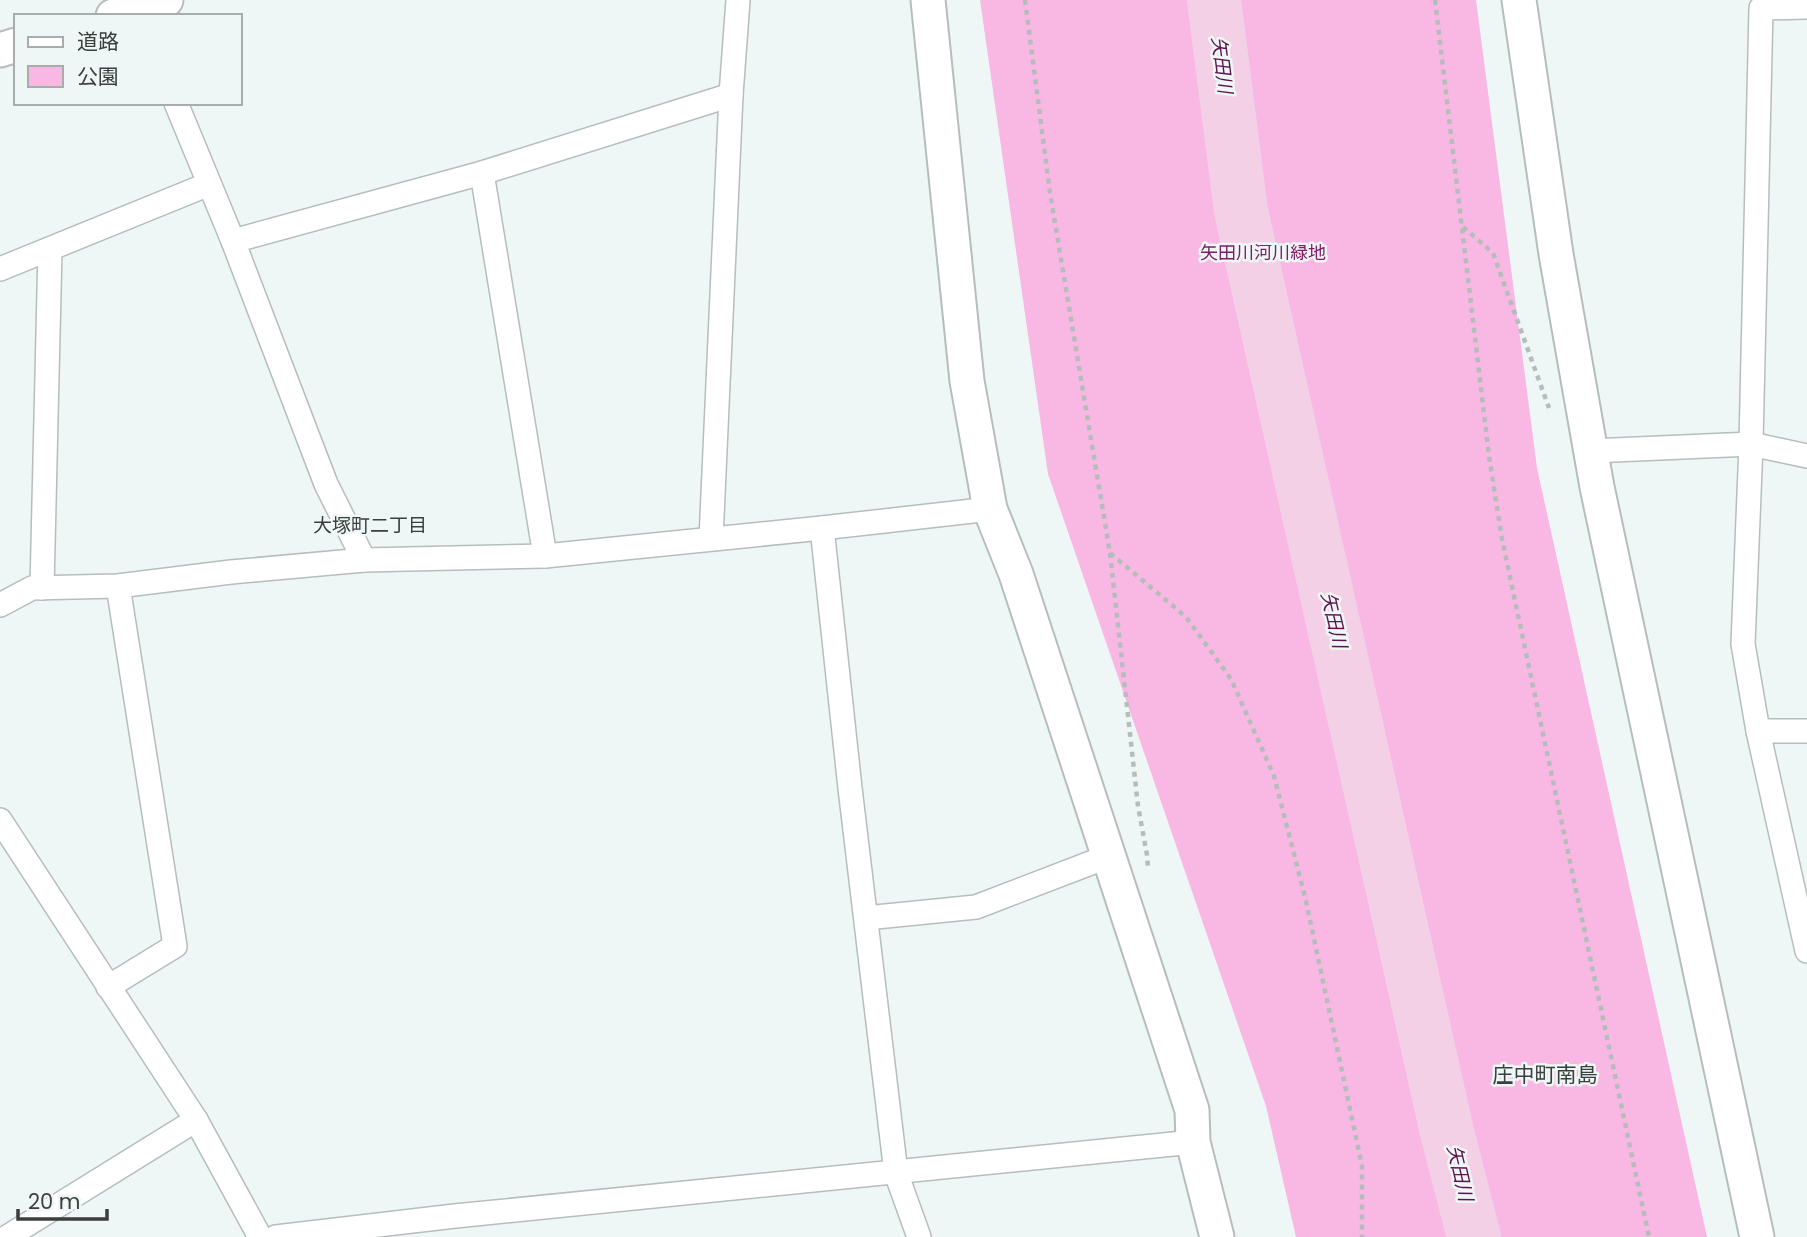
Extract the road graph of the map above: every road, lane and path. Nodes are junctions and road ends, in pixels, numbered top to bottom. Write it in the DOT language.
graph roads {
  1 [pos="166,0"];
  2 [pos="738,0"];
  3 [pos="928,0"];
  4 [pos="1025,0"];
  5 [pos="1435,0"];
  6 [pos="1520,0"];
  7 [pos="1807,7"];
  8 [pos="129,10"];
  9 [pos="731,95"];
  10 [pos="177,105"];
  11 [pos="482,173"];
  12 [pos="209,184"];
  13 [pos="1462,226"];
  14 [pos="233,241"];
  15 [pos="50,249"];
  16 [pos="0,269"];
  17 [pos="1552,415"];
  18 [pos="1751,444"];
  19 [pos="1591,451"];
  20 [pos="1807,456"];
  21 [pos="990,509"];
  22 [pos="822,528"];
  23 [pos="710,539"];
  24 [pos="1110,553"];
  25 [pos="545,556"];
  26 [pos="364,560"];
  27 [pos="118,586"];
  28 [pos="42,588"];
  29 [pos="0,605"];
  30 [pos="1758,731"];
  31 [pos="1807,731"];
  32 [pos="0,820"];
  33 [pos="1109,856"];
  34 [pos="1148,878"];
  35 [pos="866,918"];
  36 [pos="1807,951"];
  37 [pos="108,987"];
  38 [pos="196,1120"];
  39 [pos="1193,1142"];
  40 [pos="896,1173"];
  41 [pos="7,1237"];
  42 [pos="260,1237"];
  43 [pos="276,1237"];
  44 [pos="919,1237"];
  45 [pos="1217,1237"];
  46 [pos="1362,1237"];
  47 [pos="1649,1237"];
  48 [pos="1756,1237"];
  1 -- 8 [label="street"];
  2 -- 9 [label="street"];
  3 -- 21 [label="street"];
  4 -- 24 [label="path"];
  5 -- 13 [label="path"];
  6 -- 19 [label="street"];
  7 -- 18 [label="street"];
  9 -- 11 [label="street"];
  9 -- 23 [label="street"];
  10 -- 12 [label="street"];
  11 -- 14 [label="street"];
  11 -- 25 [label="street"];
  12 -- 14 [label="street"];
  12 -- 15 [label="street"];
  13 -- 17 [label="path"];
  13 -- 47 [label="path"];
  14 -- 26 [label="street"];
  15 -- 16 [label="street"];
  15 -- 28 [label="street"];
  18 -- 19 [label="street"];
  18 -- 20 [label="street"];
  18 -- 30 [label="street"];
  19 -- 48 [label="street"];
  21 -- 22 [label="street"];
  21 -- 33 [label="street"];
  22 -- 23 [label="street"];
  22 -- 35 [label="street"];
  23 -- 25 [label="street"];
  24 -- 34 [label="path"];
  24 -- 46 [label="path"];
  25 -- 26 [label="street"];
  26 -- 27 [label="street"];
  27 -- 28 [label="street"];
  27 -- 37 [label="street"];
  28 -- 29 [label="street"];
  30 -- 31 [label="street"];
  30 -- 36 [label="street"];
  32 -- 37 [label="street"];
  33 -- 35 [label="street"];
  33 -- 39 [label="street"];
  35 -- 40 [label="street"];
  37 -- 38 [label="street"];
  38 -- 41 [label="street"];
  38 -- 42 [label="street"];
  39 -- 40 [label="street"];
  39 -- 45 [label="street"];
  40 -- 43 [label="street"];
  40 -- 44 [label="street"];
}
